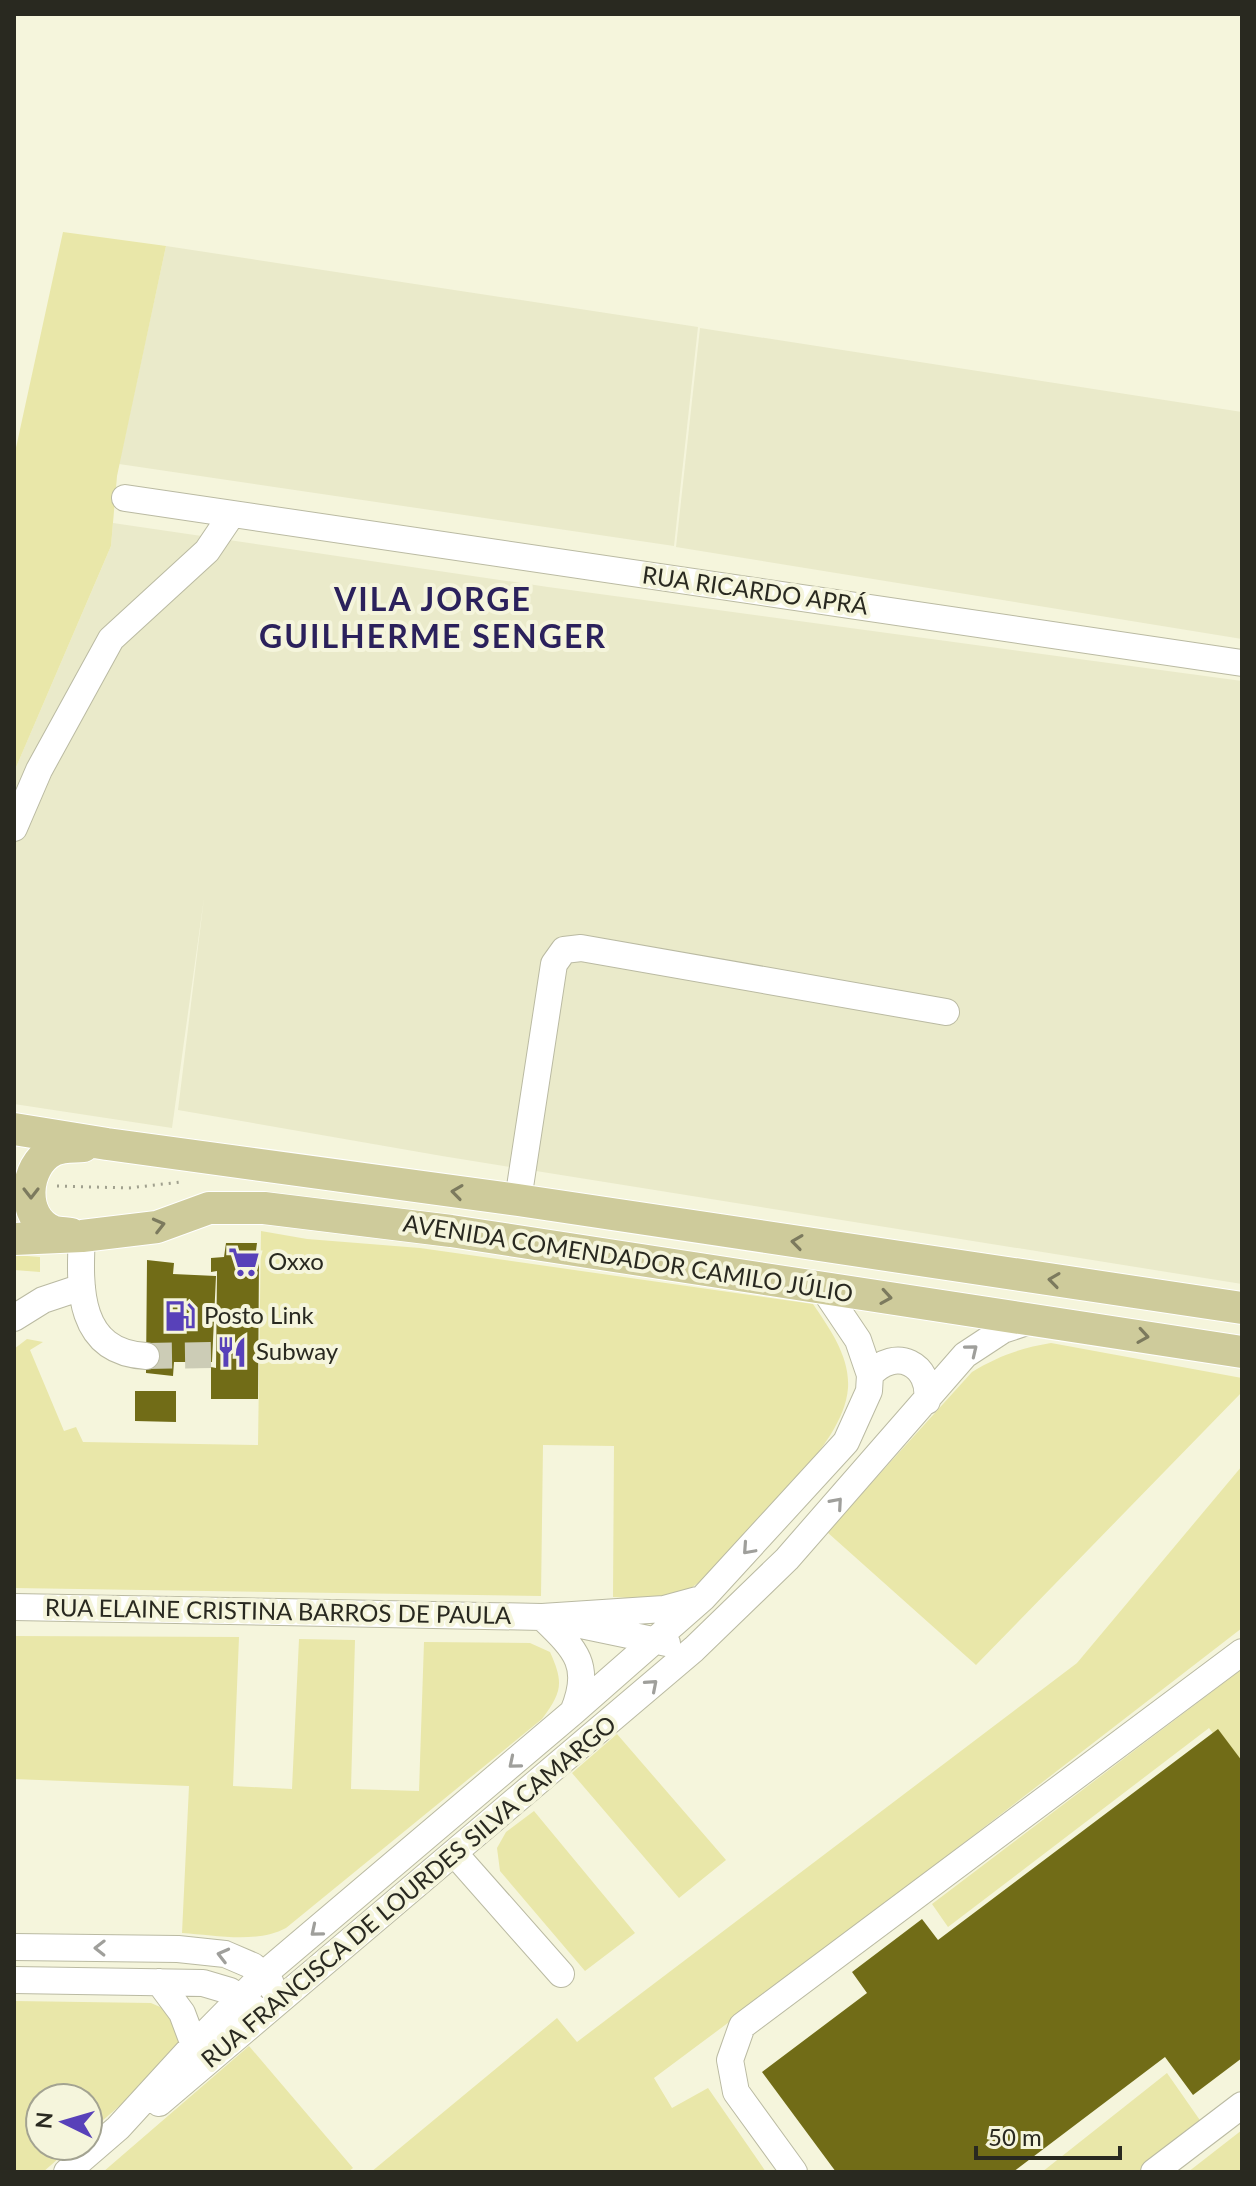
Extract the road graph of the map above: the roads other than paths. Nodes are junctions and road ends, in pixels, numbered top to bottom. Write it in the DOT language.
graph roads {
  1 [pos="125,498"];
  2 [pos="232,514"];
  3 [pos="1242,663"];
  4 [pos="14,828"];
  5 [pos="946,1012"];
  6 [pos="14,1129"];
  7 [pos="107,1144"];
  8 [pos="518,1200"];
  9 [pos="82,1236"];
  10 [pos="14,1239"];
  11 [pos="82,1287"];
  12 [pos="823,1288"];
  13 [pos="1242,1308"];
  14 [pos="14,1318"];
  15 [pos="1033,1320"];
  16 [pos="1242,1352"];
  17 [pos="146,1356"];
  18 [pos="870,1375"];
  19 [pos="927,1401"];
  20 [pos="703,1598"];
  21 [pos="14,1607"];
  22 [pos="652,1610"];
  23 [pos="542,1617"];
  24 [pos="682,1618"];
  25 [pos="656,1641"];
  26 [pos="696,1648"];
  27 [pos="1242,1652"];
  28 [pos="573,1712"];
  29 [pos="455,1854"];
  30 [pos="14,1947"];
  31 [pos="178,1949"];
  32 [pos="264,1974"];
  33 [pos="561,1974"];
  34 [pos="14,1980"];
  35 [pos="169,1982"];
  36 [pos="242,1999"];
  37 [pos="269,2012"];
  38 [pos="194,2045"];
  39 [pos="1242,2105"];
  40 [pos="118,2128"];
  41 [pos="67,2172"];
  42 [pos="794,2172"];
  43 [pos="1154,2172"];
  1 -- 2 [label="street, RUA RICARDO APRÁ"];
  2 -- 3 [label="street, RUA RICARDO APRÁ"];
  2 -- 4 [label="street"];
  5 -- 8 [label="street"];
  6 -- 7 [label="main road, AVENIDA COMENDADOR CAMILO JÚLIO"];
  8 -- 7 [label="main road, AVENIDA COMENDADOR CAMILO JÚLIO, one-way"];
  7 -- 9 [label="main road, one-way"];
  13 -- 8 [label="main road, AVENIDA COMENDADOR CAMILO JÚLIO, one-way"];
  9 -- 10 [label="main road, AVENIDA COMENDADOR CAMILO JÚLIO"];
  9 -- 11 [label="street"];
  9 -- 12 [label="main road, AVENIDA COMENDADOR CAMILO JÚLIO, one-way"];
  11 -- 14 [label="street"];
  11 -- 17 [label="street"];
  12 -- 15 [label="main road, AVENIDA COMENDADOR CAMILO JÚLIO, one-way"];
  12 -- 18 [label="street"];
  15 -- 16 [label="main road, AVENIDA COMENDADOR CAMILO JÚLIO, one-way"];
  19 -- 15 [label="street, RUA FRANCISCA DE LOURDES SILVA CAMARGO, one-way"];
  18 -- 19 [label="street"];
  18 -- 20 [label="street, RUA FRANCISCA DE LOURDES SILVA CAMARGO, one-way"];
  26 -- 19 [label="street, RUA FRANCISCA DE LOURDES SILVA CAMARGO, one-way"];
  20 -- 22 [label="street, RUA ELAINE CRISTINA BARROS DE PAULA"];
  20 -- 24 [label="street, RUA FRANCISCA DE LOURDES SILVA CAMARGO"];
  21 -- 23 [label="street, RUA ELAINE CRISTINA BARROS DE PAULA"];
  22 -- 23 [label="street, RUA ELAINE CRISTINA BARROS DE PAULA"];
  22 -- 24 [label="street, RUA ELAINE CRISTINA BARROS DE PAULA"];
  23 -- 25 [label="street, RUA ELAINE CRISTINA BARROS DE PAULA"];
  23 -- 28 [label="street, RUA ELAINE CRISTINA BARROS DE PAULA"];
  24 -- 25 [label="street, RUA FRANCISCA DE LOURDES SILVA CAMARGO"];
  24 -- 26 [label="street"];
  25 -- 26 [label="street"];
  25 -- 28 [label="street, RUA FRANCISCA DE LOURDES SILVA CAMARGO"];
  29 -- 26 [label="street, RUA FRANCISCA DE LOURDES SILVA CAMARGO, one-way"];
  27 -- 42 [label="street"];
  28 -- 32 [label="street, RUA FRANCISCA DE LOURDES SILVA CAMARGO, one-way"];
  29 -- 33 [label="street"];
  29 -- 37 [label="street, RUA FRANCISCA DE LOURDES SILVA CAMARGO"];
  31 -- 30 [label="street, one-way"];
  32 -- 31 [label="street, one-way"];
  31 -- 35 [label="street"];
  32 -- 36 [label="street, RUA FRANCISCA DE LOURDES SILVA CAMARGO"];
  32 -- 37 [label="street"];
  34 -- 35 [label="street"];
  35 -- 36 [label="street"];
  35 -- 38 [label="street"];
  36 -- 37 [label="street"];
  36 -- 38 [label="street, RUA FRANCISCA DE LOURDES SILVA CAMARGO"];
  37 -- 40 [label="street, RUA FRANCISCA DE LOURDES SILVA CAMARGO"];
  38 -- 40 [label="street, RUA FRANCISCA DE LOURDES SILVA CAMARGO"];
  39 -- 43 [label="street"];
  40 -- 41 [label="street, RUA FRANCISCA DE LOURDES SILVA CAMARGO"];
}
